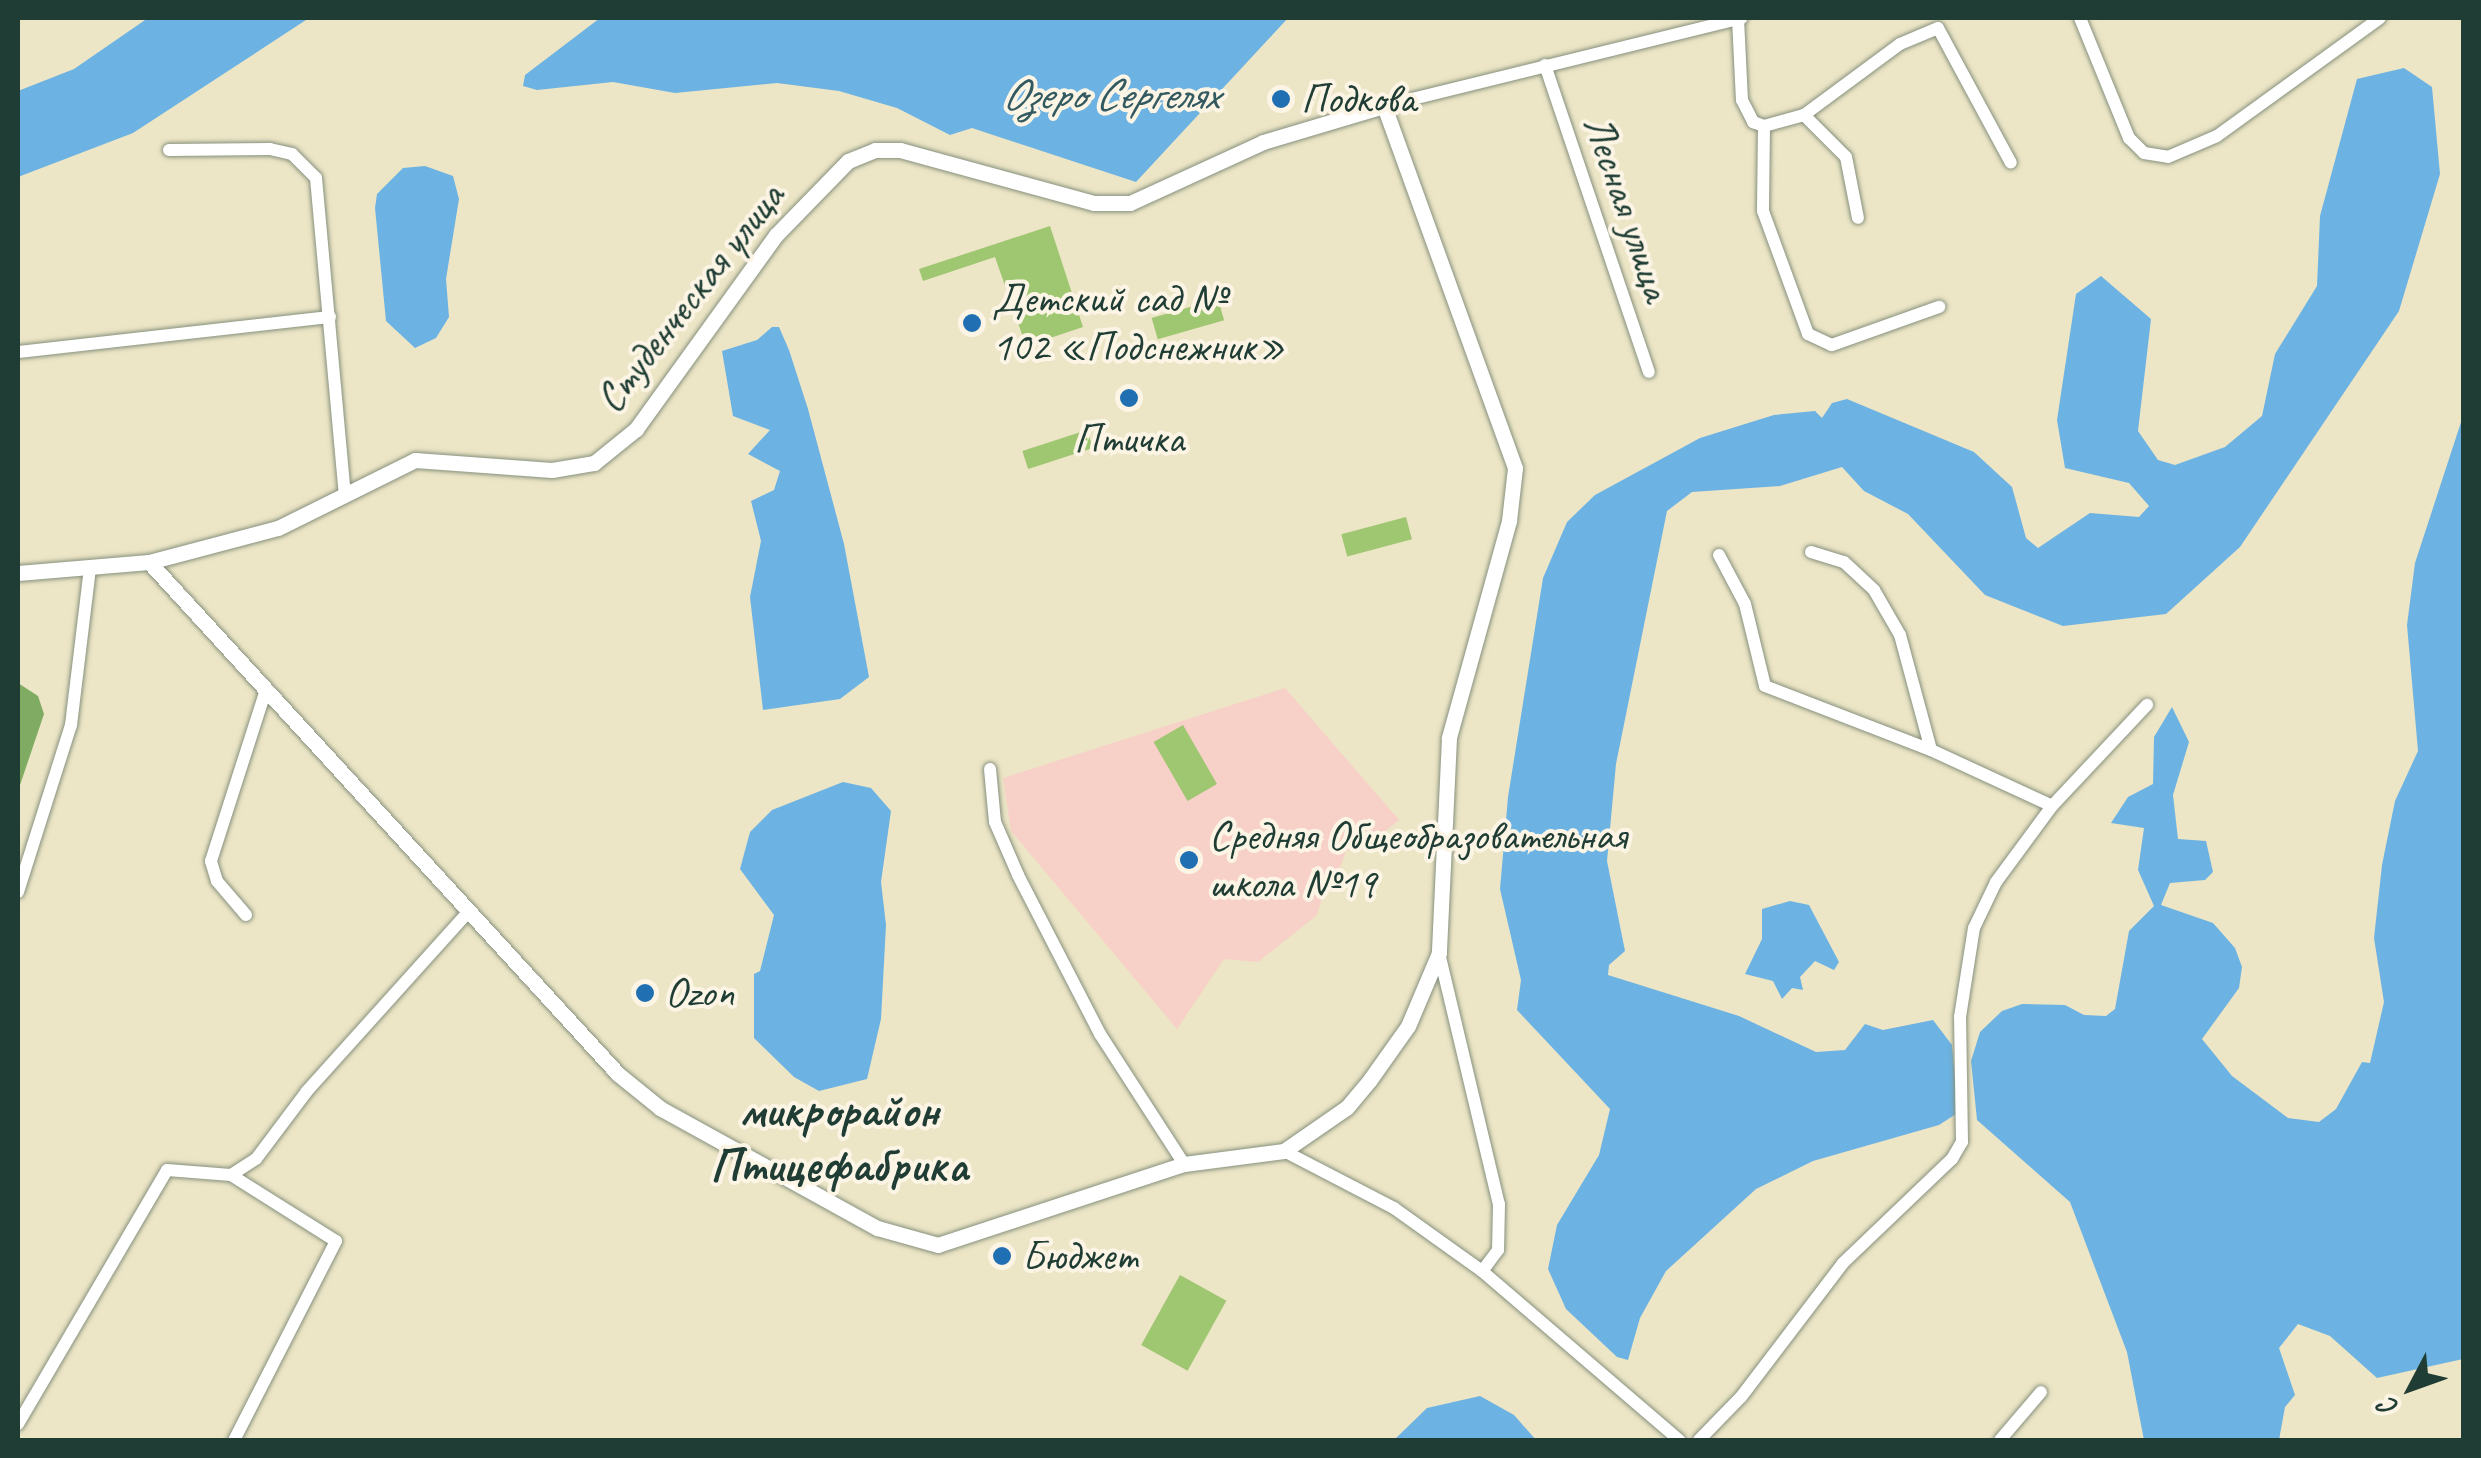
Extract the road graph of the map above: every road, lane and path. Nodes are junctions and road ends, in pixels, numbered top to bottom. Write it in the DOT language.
graph roads {
  1 [pos="1740,18"];
  2 [pos="2080,18"];
  3 [pos="2380,18"];
  4 [pos="1544,65"];
  5 [pos="1384,106"];
  6 [pos="1804,114"];
  7 [pos="1764,126"];
  8 [pos="169,150"];
  9 [pos="2011,164"];
  10 [pos="1858,218"];
  11 [pos="1939,307"];
  12 [pos="330,316"];
  13 [pos="18,352"];
  14 [pos="1648,372"];
  15 [pos="345,495"];
  16 [pos="1811,552"];
  17 [pos="1718,555"];
  18 [pos="149,562"];
  19 [pos="90,567"];
  20 [pos="18,573"];
  21 [pos="265,693"];
  22 [pos="2147,705"];
  23 [pos="1931,750"];
  24 [pos="990,769"];
  25 [pos="2052,806"];
  26 [pos="18,892"];
  27 [pos="468,912"];
  28 [pos="246,915"];
  29 [pos="1439,953"];
  30 [pos="1284,1151"];
  31 [pos="1184,1164"];
  32 [pos="231,1175"];
  33 [pos="1482,1271"];
  34 [pos="2041,1392"];
  35 [pos="18,1424"];
  36 [pos="234,1440"];
  37 [pos="1678,1440"];
  38 [pos="1699,1440"];
  39 [pos="2000,1440"];
  1 -- 4 [label="street, Студенческая улица"];
  1 -- 7 [label="street"];
  2 -- 3 [label="street"];
  4 -- 5 [label="street, Студенческая улица"];
  4 -- 14 [label="street, Лесная улица"];
  5 -- 15 [label="street, Студенческая улица"];
  5 -- 29 [label="street"];
  6 -- 7 [label="street"];
  6 -- 9 [label="street"];
  6 -- 10 [label="street"];
  7 -- 11 [label="street"];
  8 -- 12 [label="street"];
  12 -- 13 [label="street"];
  12 -- 15 [label="street"];
  15 -- 18 [label="street, Студенческая улица"];
  16 -- 23 [label="street"];
  17 -- 23 [label="street"];
  18 -- 19 [label="street, Студенческая улица"];
  18 -- 21 [label="street"];
  19 -- 20 [label="street, Студенческая улица"];
  19 -- 26 [label="street"];
  21 -- 27 [label="street"];
  21 -- 28 [label="street"];
  22 -- 25 [label="street"];
  23 -- 25 [label="street"];
  24 -- 31 [label="street"];
  25 -- 38 [label="street"];
  27 -- 31 [label="street"];
  27 -- 32 [label="street"];
  29 -- 30 [label="street"];
  29 -- 33 [label="street"];
  30 -- 31 [label="street"];
  30 -- 33 [label="street"];
  32 -- 35 [label="street"];
  32 -- 36 [label="street"];
  33 -- 37 [label="street"];
  34 -- 39 [label="street"];
}
